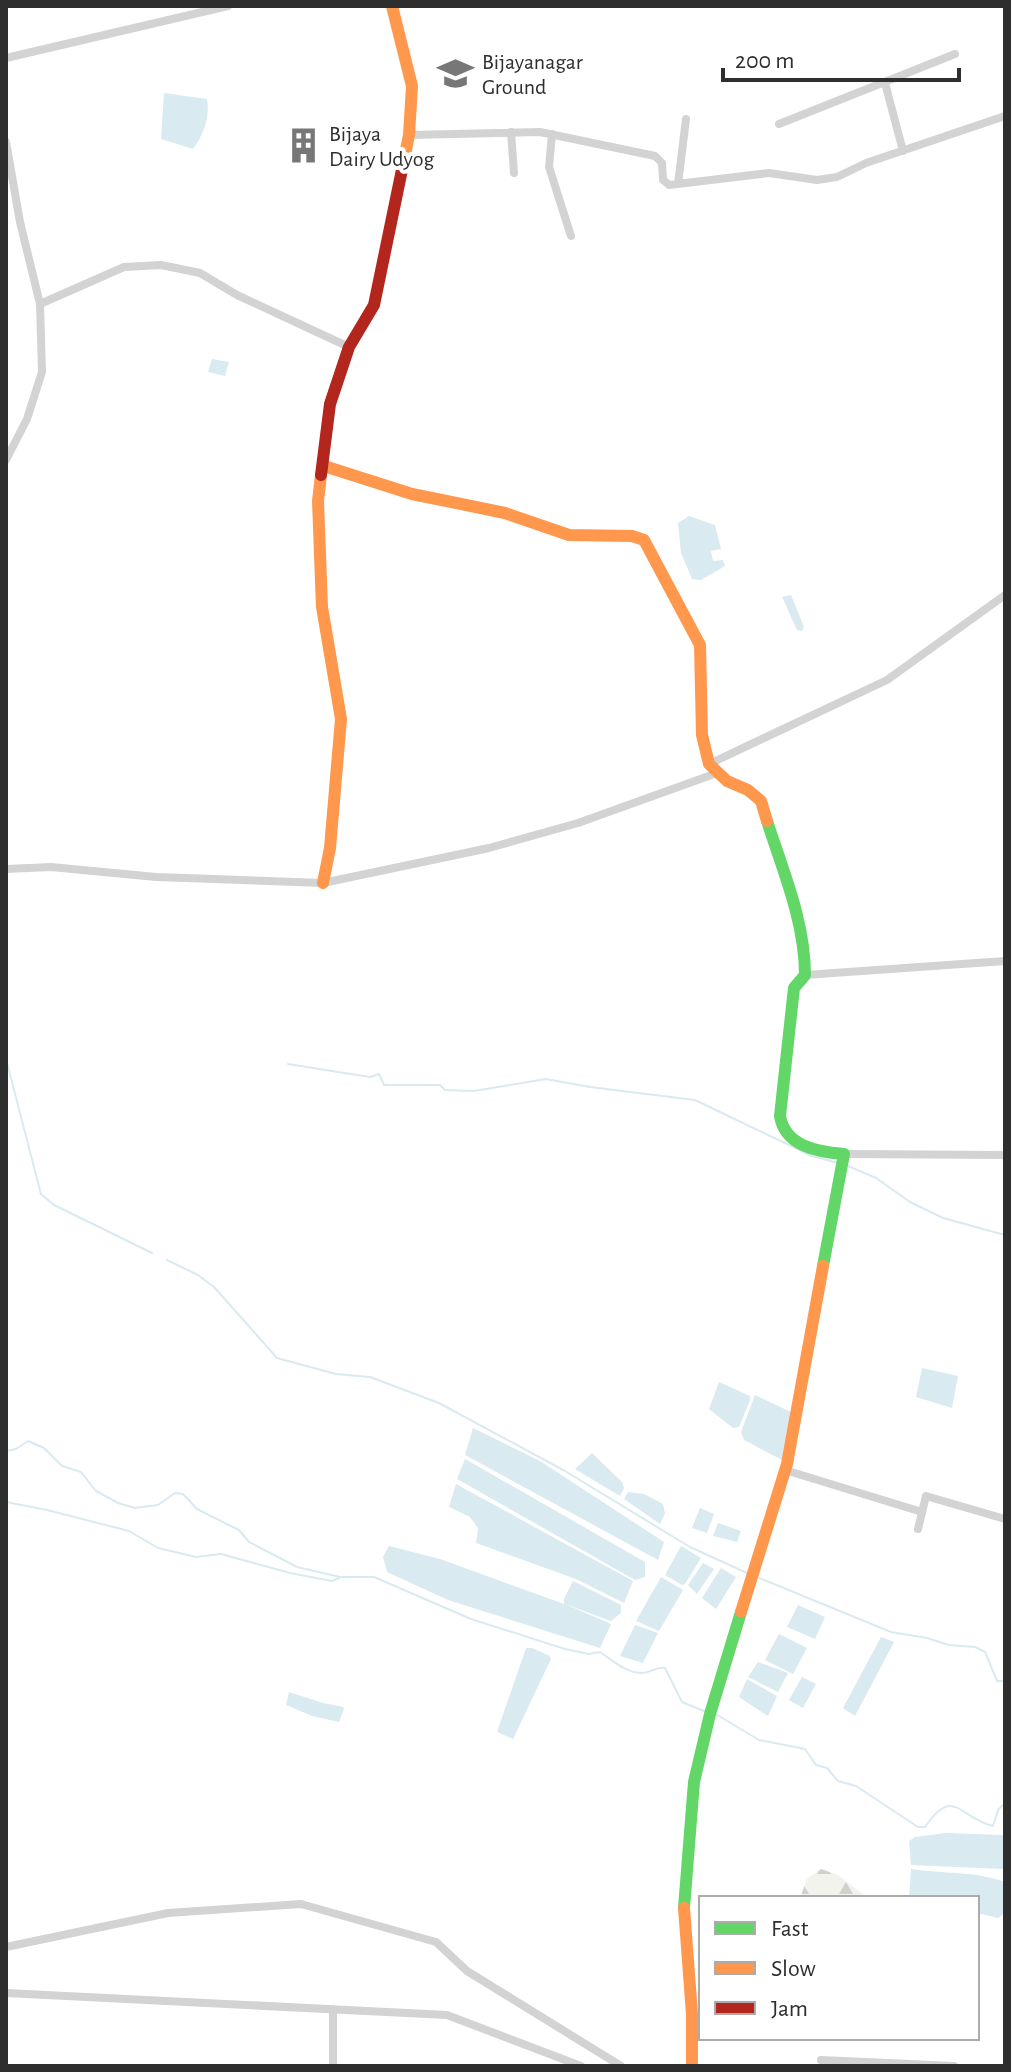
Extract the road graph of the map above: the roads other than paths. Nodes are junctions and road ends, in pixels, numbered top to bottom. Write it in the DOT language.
graph roads {
  1 [pos="228,6"];
  2 [pos="392,6"];
  3 [pos="955,54"];
  4 [pos="6,58"];
  5 [pos="885,83"];
  6 [pos="1005,116"];
  7 [pos="686,119"];
  8 [pos="779,124"];
  9 [pos="511,132"];
  10 [pos="552,134"];
  11 [pos="409,135"];
  12 [pos="6,142"];
  13 [pos="903,151"];
  14 [pos="514,173"];
  15 [pos="678,184"];
  16 [pos="571,236"];
  17 [pos="40,304"];
  18 [pos="349,347"];
  19 [pos="6,460"];
  20 [pos="324,466"];
  21 [pos="1005,595"];
  22 [pos="713,768"];
  23 [pos="6,869"];
  24 [pos="323,883"];
  25 [pos="1005,961"];
  26 [pos="805,975"];
  27 [pos="844,1154"];
  28 [pos="1005,1155"];
  29 [pos="785,1470"];
  30 [pos="922,1512"];
  31 [pos="1005,1519"];
  32 [pos="918,1529"];
  33 [pos="6,1947"];
  34 [pos="6,1993"];
  35 [pos="333,2009"];
  36 [pos="821,2060"];
  37 [pos="333,2066"];
  38 [pos="581,2066"];
  39 [pos="621,2066"];
  40 [pos="692,2066"];
  41 [pos="954,2066"];
  1 -- 4 [label="street"];
  2 -- 11 [label="street"];
  3 -- 5 [label="street"];
  5 -- 8 [label="street"];
  5 -- 13 [label="street"];
  6 -- 13 [label="street"];
  7 -- 15 [label="street"];
  9 -- 10 [label="street"];
  9 -- 11 [label="street"];
  9 -- 14 [label="street"];
  10 -- 15 [label="street"];
  10 -- 16 [label="street"];
  11 -- 18 [label="street"];
  12 -- 17 [label="street"];
  13 -- 15 [label="street"];
  17 -- 18 [label="street"];
  17 -- 19 [label="street"];
  18 -- 20 [label="street"];
  20 -- 22 [label="street"];
  20 -- 24 [label="street"];
  21 -- 22 [label="street"];
  22 -- 24 [label="street"];
  22 -- 26 [label="street"];
  23 -- 24 [label="street"];
  25 -- 26 [label="street"];
  26 -- 27 [label="street"];
  27 -- 28 [label="street"];
  27 -- 29 [label="street"];
  29 -- 30 [label="street"];
  29 -- 40 [label="street"];
  30 -- 31 [label="street"];
  30 -- 32 [label="street"];
  33 -- 39 [label="street"];
  34 -- 35 [label="street"];
  35 -- 37 [label="street"];
  35 -- 38 [label="street"];
  36 -- 41 [label="street"];
}
